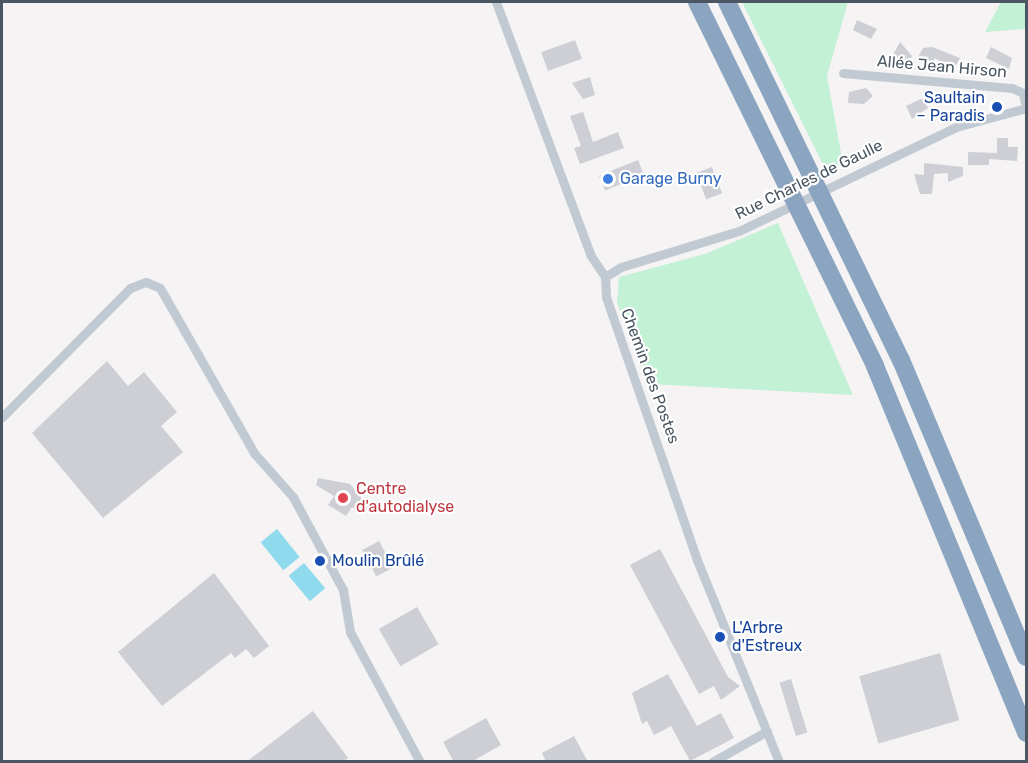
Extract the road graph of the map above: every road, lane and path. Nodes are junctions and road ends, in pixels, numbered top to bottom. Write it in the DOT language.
graph roads {
  1 [pos="496,2"];
  2 [pos="682,2"];
  3 [pos="697,2"];
  4 [pos="727,2"];
  5 [pos="737,2"];
  6 [pos="843,73"];
  7 [pos="769,84"];
  8 [pos="1026,107"];
  9 [pos="787,181"];
  10 [pos="605,277"];
  11 [pos="2,417"];
  12 [pos="1026,657"];
  13 [pos="767,731"];
  14 [pos="1026,733"];
  15 [pos="420,762"];
  16 [pos="712,762"];
  17 [pos="779,762"];
  1 -- 10 [label="street, Chemin des Postes"];
  2 -- 9 [label="highway"];
  3 -- 9 [label="highway"];
  4 -- 7 [label="highway"];
  5 -- 7 [label="highway"];
  6 -- 8 [label="street, Allée Jean Hirson"];
  7 -- 12 [label="highway"];
  8 -- 10 [label="street, Rue Charles de Gaulle"];
  9 -- 14 [label="highway"];
  10 -- 13 [label="street, Chemin des Postes"];
  11 -- 15 [label="street"];
  13 -- 16 [label="street"];
  13 -- 17 [label="street, Chemin des Postes"];
}
